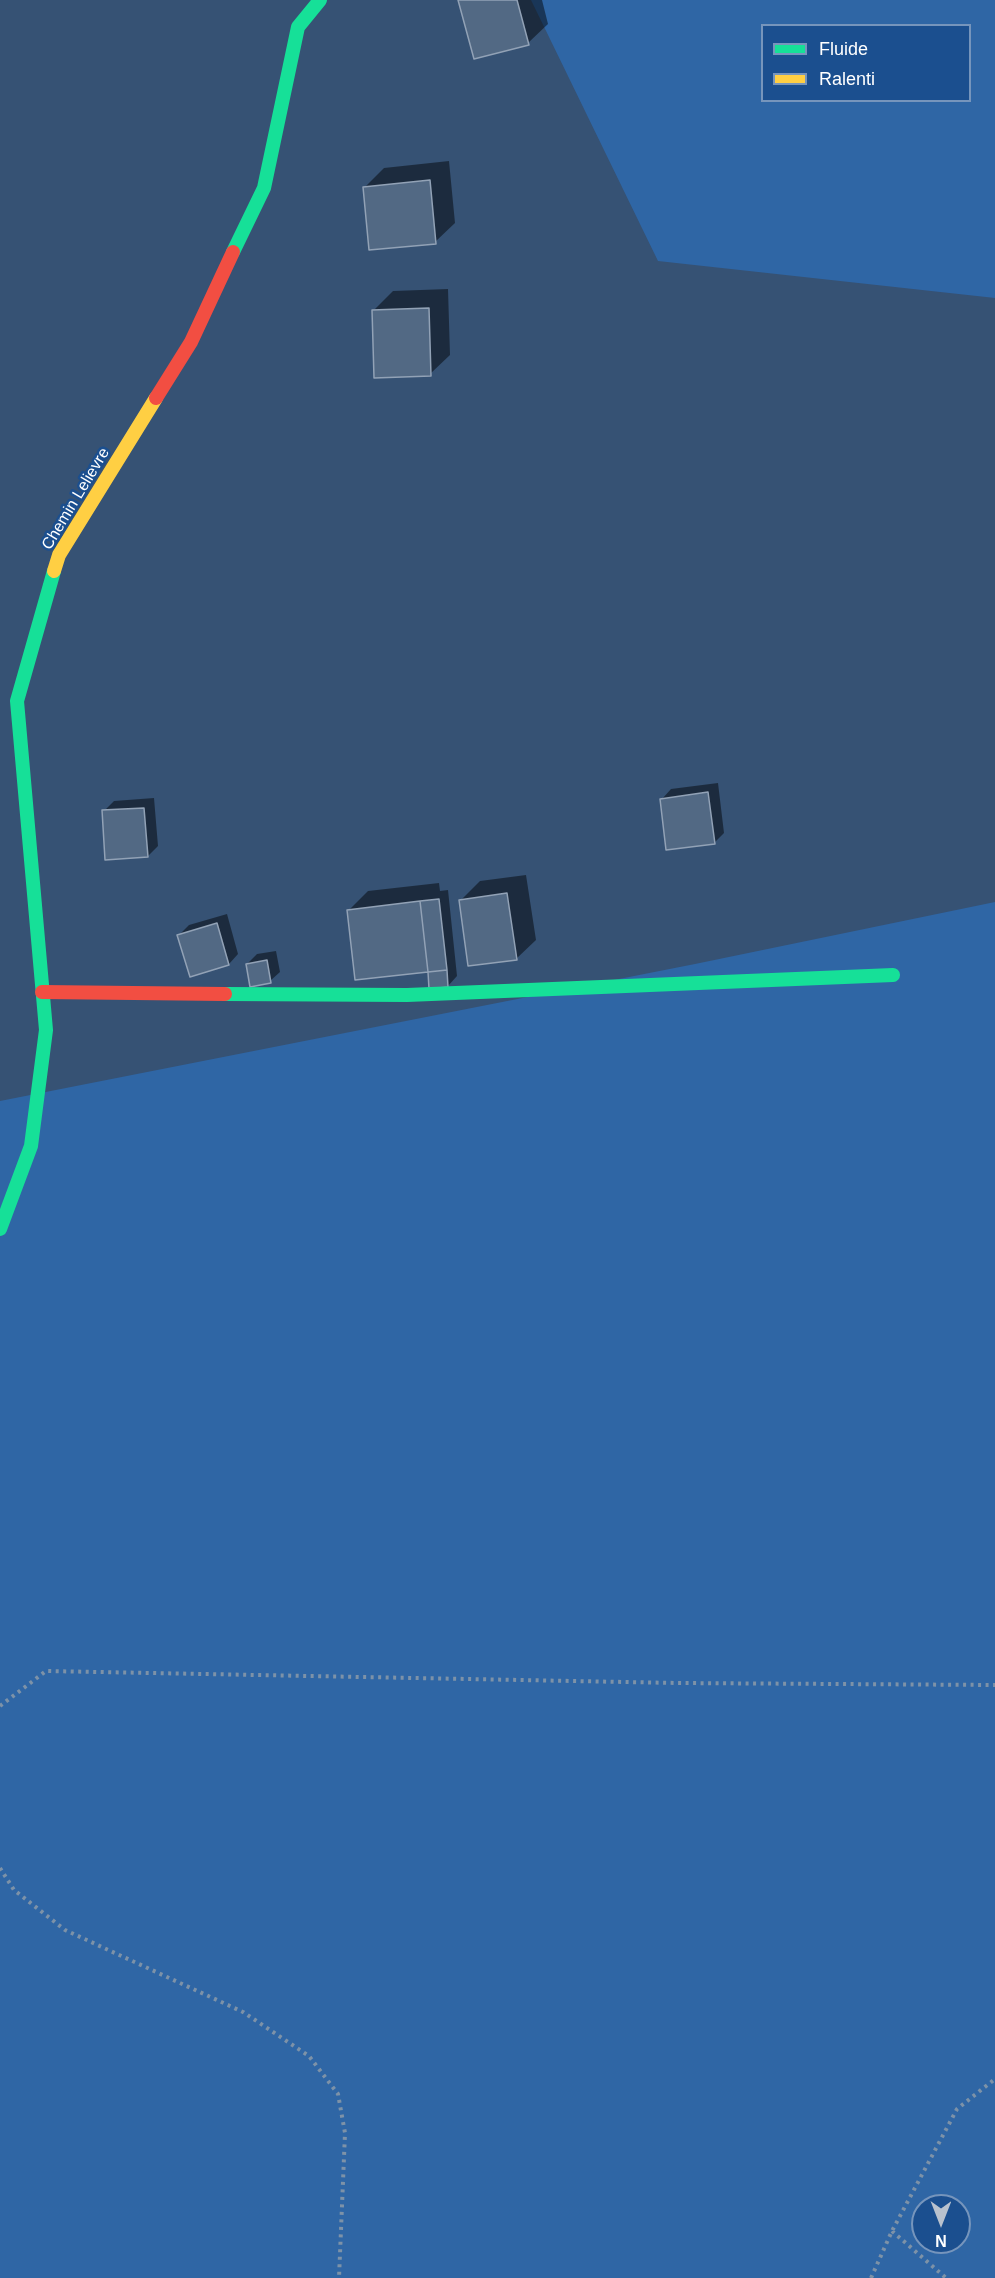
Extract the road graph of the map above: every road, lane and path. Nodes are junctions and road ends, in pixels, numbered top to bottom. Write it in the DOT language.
graph roads {
  1 [pos="320,0"];
  2 [pos="893,975"];
  3 [pos="42,992"];
  4 [pos="0,1229"];
  5 [pos="995,1686"];
  6 [pos="0,1706"];
  7 [pos="0,1868"];
  8 [pos="995,2079"];
  9 [pos="892,2231"];
  10 [pos="339,2278"];
  11 [pos="871,2278"];
  12 [pos="946,2278"];
  1 -- 3 [label="street, Chemin Lelievre"];
  2 -- 3 [label="street"];
  3 -- 4 [label="street, Chemin Lelievre"];
  5 -- 6 [label="path"];
  7 -- 10 [label="path"];
  8 -- 9 [label="path"];
  9 -- 11 [label="path"];
  9 -- 12 [label="path"];
}
